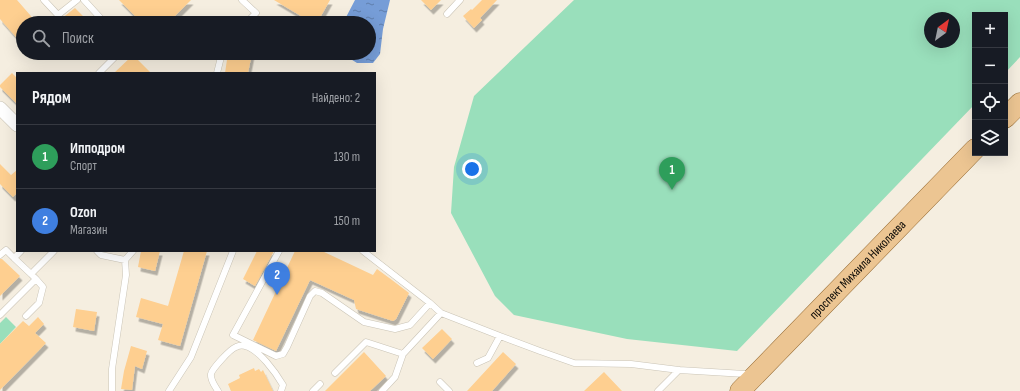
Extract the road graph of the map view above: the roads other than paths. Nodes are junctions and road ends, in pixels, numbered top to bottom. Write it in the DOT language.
graph roads {
  1 [pos="44,0"];
  2 [pos="78,0"];
  3 [pos="84,0"];
  4 [pos="242,0"];
  5 [pos="460,0"];
  6 [pos="447,14"];
  7 [pos="99,16"];
  8 [pos="253,16"];
  9 [pos="112,60"];
  10 [pos="220,60"];
  11 [pos="101,72"];
  12 [pos="217,72"];
  13 [pos="1020,103"];
  14 [pos="0,108"];
  15 [pos="1008,115"];
  16 [pos="16,124"];
  17 [pos="972,152"];
  18 [pos="20,252"];
  19 [pos="53,252"];
  20 [pos="98,252"];
  21 [pos="132,252"];
  22 [pos="233,252"];
  23 [pos="278,252"];
  24 [pos="364,252"];
  25 [pos="0,255"];
  26 [pos="14,258"];
  27 [pos="125,260"];
  28 [pos="31,274"];
  29 [pos="36,279"];
  30 [pos="430,302"];
  31 [pos="441,313"];
  32 [pos="0,315"];
  33 [pos="26,316"];
  34 [pos="500,336"];
  35 [pos="403,354"];
  36 [pos="477,363"];
  37 [pos="679,370"];
  38 [pos="761,370"];
  39 [pos="335,373"];
  40 [pos="440,382"];
  41 [pos="320,384"];
  42 [pos="112,391"];
  43 [pos="169,391"];
  44 [pos="218,391"];
  45 [pos="281,391"];
  46 [pos="313,391"];
  47 [pos="382,391"];
  48 [pos="449,391"];
  49 [pos="658,391"];
  50 [pos="740,391"];
  1 -- 2 [label="lane"];
  3 -- 7 [label="lane"];
  4 -- 8 [label="lane"];
  5 -- 6 [label="lane"];
  9 -- 11 [label="lane"];
  10 -- 12 [label="lane"];
  13 -- 15 [label="main road"];
  14 -- 16 [label="street"];
  17 -- 38 [label="main road, проспект Михаила Николаева"];
  18 -- 26 [label="lane"];
  19 -- 28 [label="lane"];
  20 -- 27 [label="lane"];
  21 -- 27 [label="lane"];
  22 -- 43 [label="lane"];
  23 -- 30 [label="lane"];
  24 -- 30 [label="lane"];
  25 -- 26 [label="lane"];
  26 -- 28 [label="lane"];
  27 -- 42 [label="lane"];
  28 -- 29 [label="lane"];
  29 -- 32 [label="lane"];
  29 -- 33 [label="lane"];
  30 -- 31 [label="lane"];
  31 -- 34 [label="lane"];
  31 -- 35 [label="lane"];
  34 -- 36 [label="lane"];
  34 -- 37 [label="lane"];
  35 -- 39 [label="lane"];
  35 -- 47 [label="lane"];
  37 -- 38 [label="lane"];
  37 -- 49 [label="lane"];
  38 -- 50 [label="main road, проспект Михаила Николаева"];
  40 -- 48 [label="lane"];
  41 -- 46 [label="lane"];
  44 -- 45 [label="lane"];
}
